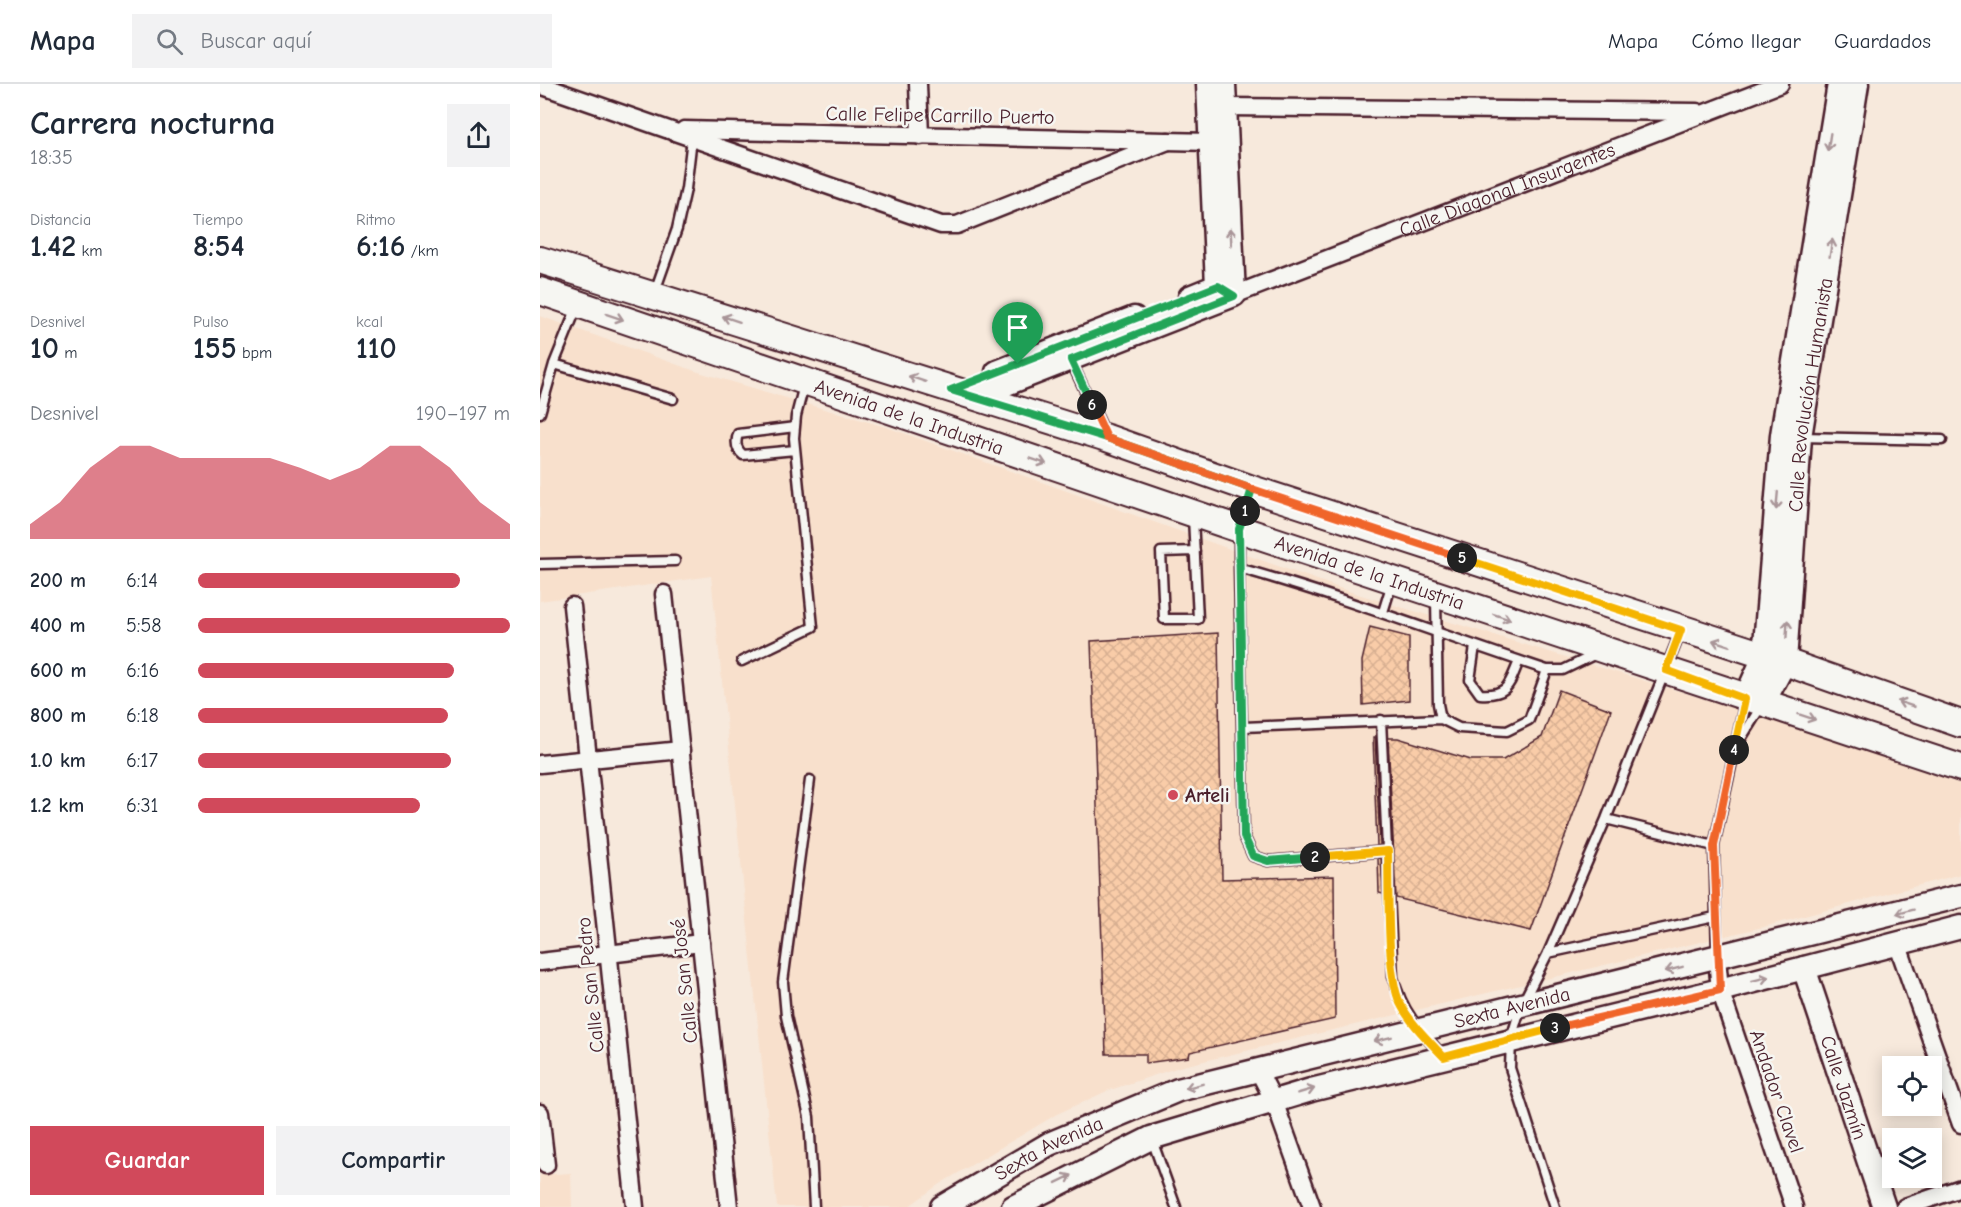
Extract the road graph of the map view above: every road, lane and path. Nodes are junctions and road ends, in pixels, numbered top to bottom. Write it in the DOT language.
graph roads {
  1 [pos="918,84"];
  2 [pos="1208,84"];
  3 [pos="1224,84"];
  4 [pos="1780,84"];
  5 [pos="1839,84"];
  6 [pos="1857,84"];
  7 [pos="540,85"];
  8 [pos="1707,112"];
  9 [pos="1218,125"];
  10 [pos="669,130"];
  11 [pos="920,136"];
  12 [pos="692,138"];
  13 [pos="1168,141"];
  14 [pos="540,260"];
  15 [pos="540,291"];
  16 [pos="1226,291"];
  17 [pos="654,295"];
  18 [pos="578,304"];
  19 [pos="1071,360"];
  20 [pos="554,364"];
  21 [pos="805,381"];
  22 [pos="962,394"];
  23 [pos="673,399"];
  24 [pos="540,413"];
  25 [pos="795,427"];
  26 [pos="1791,436"];
  27 [pos="1107,438"];
  28 [pos="1942,440"];
  29 [pos="795,450"];
  30 [pos="1252,489"];
  31 [pos="1193,513"];
  32 [pos="1239,529"];
  33 [pos="1195,551"];
  34 [pos="675,561"];
  35 [pos="540,564"];
  36 [pos="1239,567"];
  37 [pos="1392,580"];
  38 [pos="664,594"];
  39 [pos="1437,595"];
  40 [pos="572,606"];
  41 [pos="1383,612"];
  42 [pos="1681,630"];
  43 [pos="1435,633"];
  44 [pos="1475,646"];
  45 [pos="1605,651"];
  46 [pos="1774,660"];
  47 [pos="742,661"];
  48 [pos="1519,661"];
  49 [pos="1547,670"];
  50 [pos="1666,670"];
  51 [pos="1754,701"];
  52 [pos="1441,719"];
  53 [pos="1381,720"];
  54 [pos="1961,723"];
  55 [pos="1244,727"];
  56 [pos="681,750"];
  57 [pos="1734,750"];
  58 [pos="588,759"];
  59 [pos="540,764"];
  60 [pos="1961,768"];
  61 [pos="810,780"];
  62 [pos="1606,819"];
  63 [pos="1714,846"];
  64 [pos="1388,851"];
  65 [pos="1961,896"];
  66 [pos="1715,917"];
  67 [pos="1961,927"];
  68 [pos="701,943"];
  69 [pos="1897,944"];
  70 [pos="1548,953"];
  71 [pos="608,954"];
  72 [pos="1717,958"];
  73 [pos="540,962"];
  74 [pos="1804,968"];
  75 [pos="1720,990"];
  76 [pos="1521,1005"];
  77 [pos="1419,1030"];
  78 [pos="1511,1039"];
  79 [pos="1444,1057"];
  80 [pos="1258,1070"];
  81 [pos="1274,1101"];
  82 [pos="540,1113"];
  83 [pos="1961,1124"];
  84 [pos="1151,1138"];
  85 [pos="546,1165"];
  86 [pos="1961,1188"];
  87 [pos="635,1207"];
  88 [pos="729,1207"];
  89 [pos="814,1207"];
  90 [pos="942,1207"];
  91 [pos="1013,1207"];
  92 [pos="1176,1207"];
  93 [pos="1312,1207"];
  94 [pos="1555,1207"];
  95 [pos="1794,1207"];
  96 [pos="1884,1207"];
  97 [pos="1905,1207"];
  1 -- 11 [label="street"];
  2 -- 9 [label="main road"];
  3 -- 9 [label="main road"];
  4 -- 8 [label="street, Calle Diagonal Insurgentes"];
  5 -- 26 [label="main road, Calle Revolución Humanista, one-way"];
  26 -- 6 [label="main road, Calle Revolución Humanista, one-way"];
  7 -- 10 [label="street, Calle Felipe Carrillo Puerto"];
  8 -- 9 [label="street, Calle Felipe Carrillo Puerto"];
  8 -- 16 [label="street, Calle Diagonal Insurgentes"];
  9 -- 13 [label="street, Calle Felipe Carrillo Puerto"];
  9 -- 16 [label="main road"];
  10 -- 11 [label="street, Calle Felipe Carrillo Puerto"];
  10 -- 12 [label="street, Calle Felipe Carrillo Puerto"];
  11 -- 13 [label="street, Calle Felipe Carrillo Puerto"];
  12 -- 13 [label="street, Calle Felipe Carrillo Puerto"];
  12 -- 17 [label="lane"];
  14 -- 17 [label="main road, Avenida de la Industria"];
  15 -- 18 [label="main road, Avenida de la Industria"];
  16 -- 19 [label="main road, Calle Diagonal Insurgentes"];
  16 -- 22 [label="main road, Calle Diagonal Insurgentes"];
  22 -- 17 [label="main road, Avenida de la Industria, one-way"];
  18 -- 20 [label="lane"];
  18 -- 21 [label="main road, Avenida de la Industria, one-way"];
  19 -- 22 [label="main road, Calle Diagonal Insurgentes"];
  19 -- 27 [label="lane"];
  20 -- 23 [label="lane"];
  20 -- 24 [label="lane"];
  21 -- 25 [label="lane"];
  21 -- 31 [label="main road, Avenida de la Industria, one-way"];
  22 -- 27 [label="main road, Avenida de la Industria"];
  25 -- 29 [label="lane"];
  25 -- 29 [label="lane"];
  26 -- 28 [label="lane"];
  26 -- 46 [label="main road, Calle Revolución Humanista"];
  27 -- 30 [label="main road, Avenida de la Industria"];
  29 -- 47 [label="lane"];
  30 -- 32 [label="lane"];
  30 -- 42 [label="main road, Avenida de la Industria"];
  31 -- 32 [label="main road, Avenida de la Industria"];
  31 -- 33 [label="lane"];
  32 -- 36 [label="lane"];
  32 -- 37 [label="main road, Avenida de la Industria"];
  33 -- 33 [label="lane"];
  34 -- 35 [label="lane"];
  36 -- 41 [label="lane"];
  36 -- 55 [label="lane"];
  37 -- 39 [label="main road, Avenida de la Industria"];
  37 -- 41 [label="lane"];
  38 -- 56 [label="street, Calle San José"];
  39 -- 43 [label="lane"];
  39 -- 45 [label="main road, Avenida de la Industria, one-way"];
  40 -- 58 [label="street, Calle San Pedro"];
  41 -- 43 [label="lane"];
  46 -- 42 [label="main road, Avenida de la Industria, one-way"];
  42 -- 50 [label="lane"];
  43 -- 44 [label="lane"];
  43 -- 52 [label="lane"];
  44 -- 48 [label="lane"];
  44 -- 48 [label="lane"];
  45 -- 49 [label="lane"];
  45 -- 50 [label="main road, Avenida de la Industria"];
  46 -- 51 [label="main road, Calle Revolución Humanista"];
  54 -- 46 [label="main road, Avenida de la Industria, one-way"];
  48 -- 49 [label="lane"];
  49 -- 52 [label="lane"];
  50 -- 51 [label="main road, Avenida de la Industria"];
  50 -- 62 [label="lane"];
  51 -- 57 [label="lane"];
  51 -- 57 [label="lane"];
  51 -- 60 [label="main road, Avenida de la Industria, one-way"];
  52 -- 53 [label="lane"];
  53 -- 55 [label="lane"];
  53 -- 64 [label="lane"];
  55 -- 64 [label="lane"];
  56 -- 58 [label="street"];
  56 -- 68 [label="street, Calle San José"];
  57 -- 63 [label="lane"];
  58 -- 59 [label="street"];
  58 -- 71 [label="street, Calle San Pedro"];
  61 -- 89 [label="lane"];
  62 -- 63 [label="lane"];
  62 -- 70 [label="lane"];
  63 -- 66 [label="lane"];
  64 -- 77 [label="lane"];
  65 -- 72 [label="main road, Sexta Avenida, one-way"];
  66 -- 70 [label="lane"];
  66 -- 72 [label="lane"];
  67 -- 69 [label="main road, Sexta Avenida"];
  68 -- 71 [label="street"];
  68 -- 88 [label="street, Calle San José"];
  69 -- 74 [label="main road, Sexta Avenida"];
  69 -- 83 [label="street"];
  70 -- 76 [label="lane"];
  71 -- 73 [label="street"];
  71 -- 87 [label="street, Calle San Pedro"];
  72 -- 75 [label="street, Andador Clavel"];
  72 -- 76 [label="main road, Sexta Avenida, one-way"];
  75 -- 74 [label="main road, Sexta Avenida, one-way"];
  74 -- 96 [label="main road, Calle Jazmín"];
  75 -- 78 [label="main road, Sexta Avenida"];
  75 -- 95 [label="street, Andador Clavel"];
  76 -- 77 [label="main road, Sexta Avenida"];
  76 -- 78 [label="lane"];
  77 -- 79 [label="lane"];
  77 -- 80 [label="main road, Sexta Avenida, one-way"];
  78 -- 79 [label="main road, Sexta Avenida"];
  78 -- 94 [label="lane"];
  81 -- 79 [label="main road, Sexta Avenida, one-way"];
  80 -- 81 [label="street"];
  80 -- 90 [label="main road, Sexta Avenida, one-way"];
  81 -- 84 [label="main road, Sexta Avenida"];
  81 -- 93 [label="street"];
  82 -- 85 [label="street"];
  91 -- 84 [label="main road, Sexta Avenida, one-way"];
  84 -- 92 [label="lane"];
  86 -- 97 [label="street"];
}
